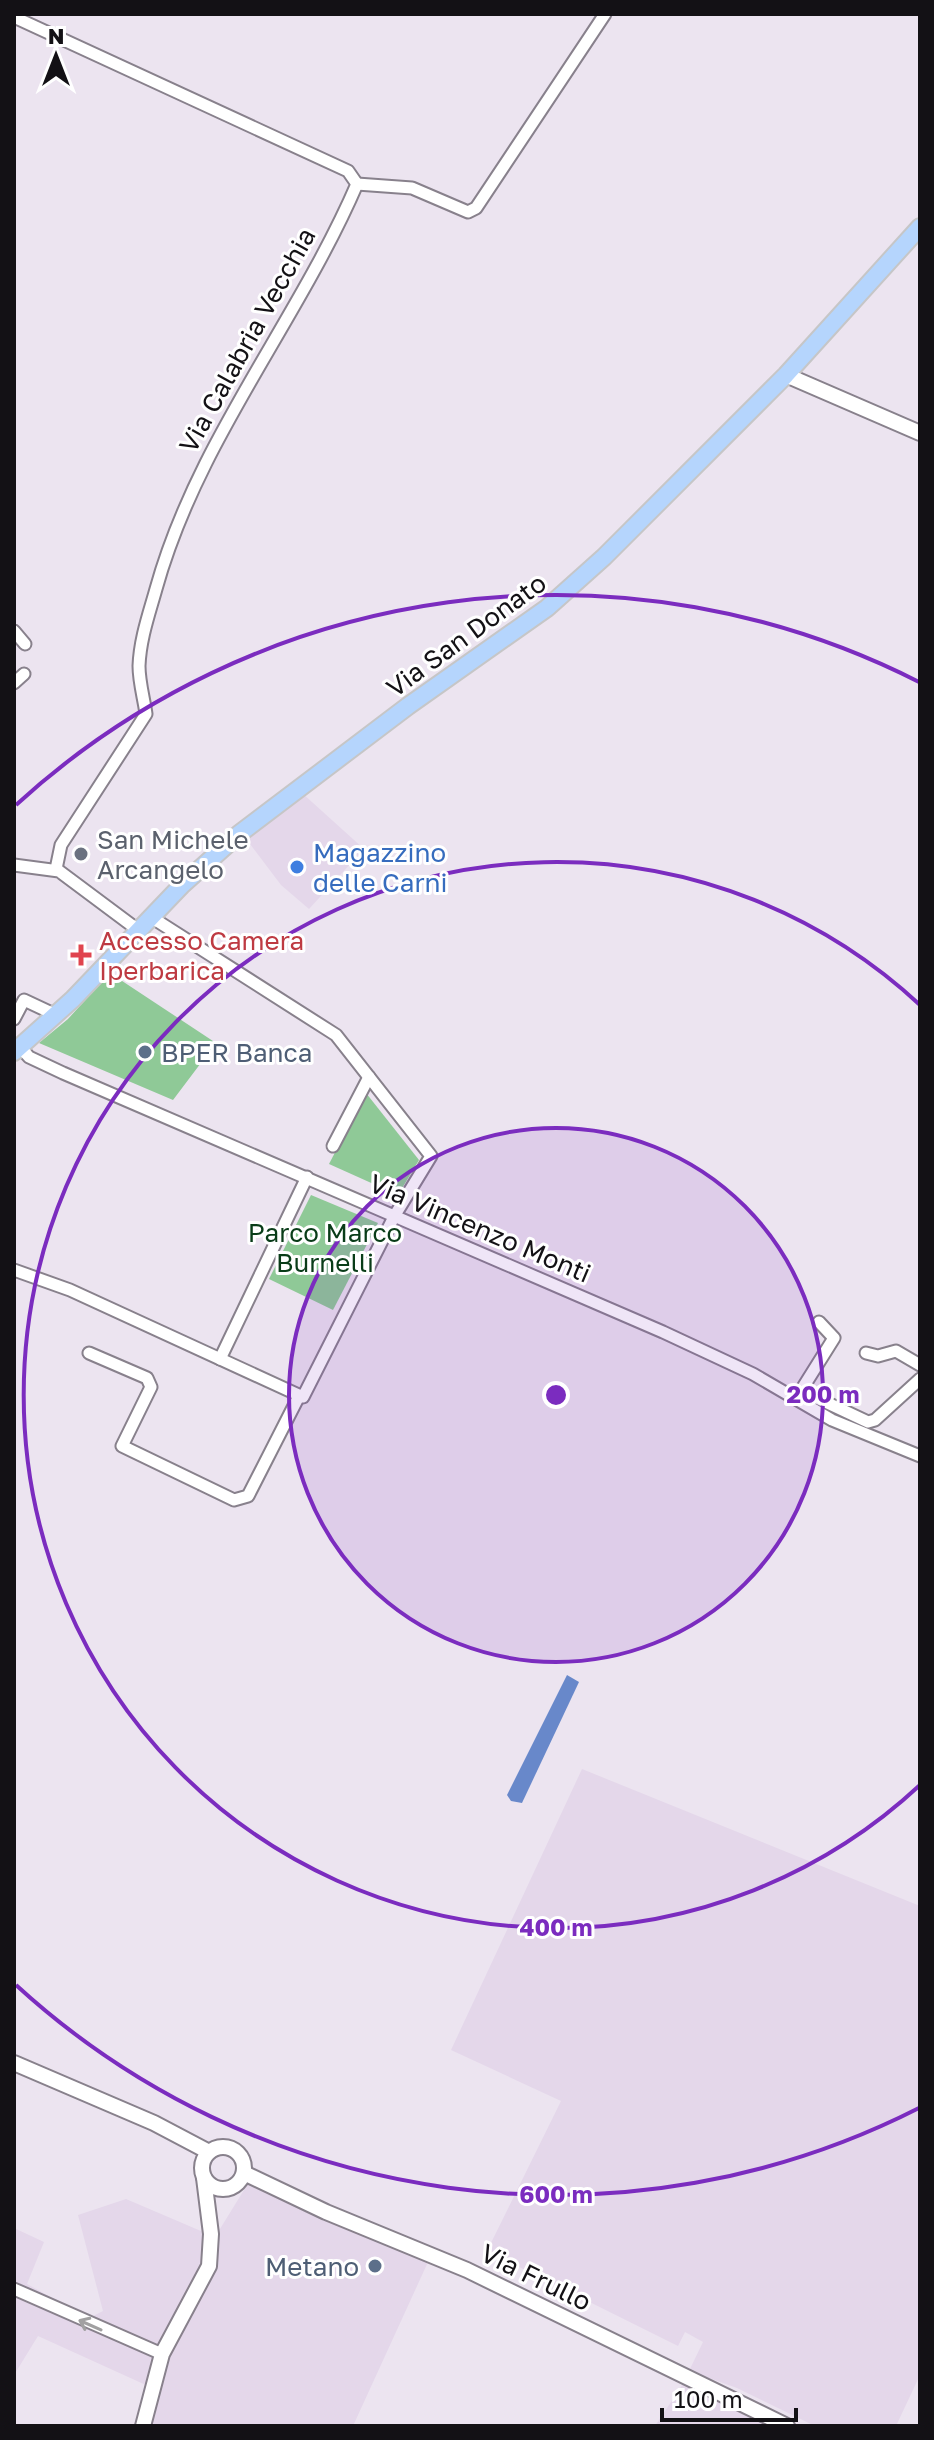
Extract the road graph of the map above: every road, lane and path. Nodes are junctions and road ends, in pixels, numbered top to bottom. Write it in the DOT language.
graph roads {
  1 [pos="605,14"];
  2 [pos="14,17"];
  3 [pos="357,184"];
  4 [pos="920,227"];
  5 [pos="786,375"];
  6 [pos="920,433"];
  7 [pos="14,631"];
  8 [pos="25,644"];
  9 [pos="24,674"];
  10 [pos="14,683"];
  11 [pos="14,865"];
  12 [pos="56,869"];
  13 [pos="151,917"];
  14 [pos="138,930"];
  15 [pos="56,1015"];
  16 [pos="14,1019"];
  17 [pos="17,1050"];
  18 [pos="369,1077"];
  19 [pos="333,1146"];
  20 [pos="307,1177"];
  21 [pos="395,1215"];
  22 [pos="14,1270"];
  23 [pos="819,1322"];
  24 [pos="89,1353"];
  25 [pos="866,1353"];
  26 [pos="220,1359"];
  27 [pos="920,1365"];
  28 [pos="920,1379"];
  29 [pos="299,1396"];
  30 [pos="798,1396"];
  31 [pos="823,1410"];
  32 [pos="920,1456"];
  33 [pos="14,2063"];
  34 [pos="205,2165"];
  35 [pos="237,2181"];
  36 [pos="208,2211"];
  37 [pos="14,2289"];
  38 [pos="162,2354"];
  39 [pos="143,2426"];
  40 [pos="787,2426"];
  1 -- 3 [label="street"];
  2 -- 3 [label="street"];
  3 -- 12 [label="street, Via Calabria Vecchia"];
  4 -- 5 [label="main road, Via San Donato"];
  5 -- 6 [label="street"];
  5 -- 13 [label="main road, Via San Donato"];
  7 -- 8 [label="street"];
  9 -- 10 [label="street"];
  11 -- 12 [label="street"];
  12 -- 14 [label="street"];
  13 -- 14 [label="main road, Via San Donato"];
  13 -- 18 [label="street"];
  14 -- 15 [label="main road, Via San Donato"];
  15 -- 16 [label="street"];
  15 -- 17 [label="main road, Via San Donato"];
  17 -- 20 [label="street, Via Vincenzo Monti"];
  18 -- 19 [label="street"];
  18 -- 21 [label="street"];
  20 -- 21 [label="street, Via Vincenzo Monti"];
  20 -- 26 [label="street"];
  21 -- 29 [label="street"];
  21 -- 30 [label="street, Via Vincenzo Monti"];
  22 -- 26 [label="street"];
  23 -- 30 [label="street"];
  24 -- 29 [label="street"];
  25 -- 27 [label="street"];
  26 -- 29 [label="street"];
  28 -- 31 [label="street"];
  30 -- 31 [label="street, Via Vincenzo Monti"];
  31 -- 32 [label="street, Via Vincenzo Monti"];
  33 -- 34 [label="street"];
  34 -- 35 [label="street"];
  34 -- 35 [label="street"];
  34 -- 36 [label="street"];
  35 -- 36 [label="street"];
  35 -- 40 [label="street, Via Frullo"];
  36 -- 38 [label="street"];
  38 -- 37 [label="street, one-way"];
  38 -- 39 [label="street"];
}
